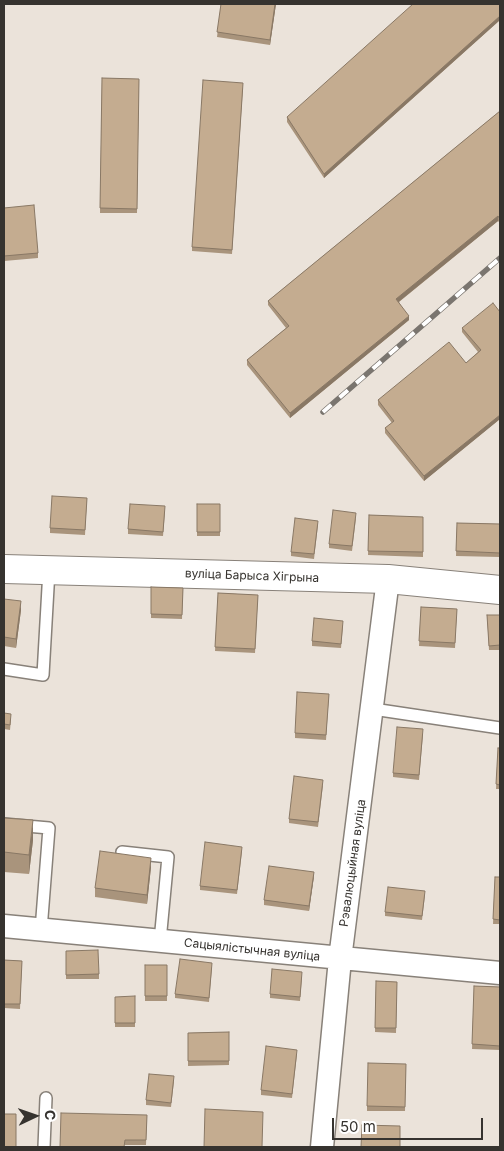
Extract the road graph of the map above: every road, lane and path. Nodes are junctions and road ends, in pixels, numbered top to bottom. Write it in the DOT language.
graph roads {
  1 [pos="4,569"];
  2 [pos="49,570"];
  3 [pos="388,580"];
  4 [pos="500,590"];
  5 [pos="4,669"];
  6 [pos="373,709"];
  7 [pos="500,728"];
  8 [pos="4,824"];
  9 [pos="122,852"];
  10 [pos="4,926"];
  11 [pos="41,930"];
  12 [pos="160,941"];
  13 [pos="340,959"];
  14 [pos="500,973"];
  15 [pos="46,1098"];
  16 [pos="44,1147"];
  17 [pos="322,1147"];
  1 -- 2 [label="street, вуліца Барыса Хігрына"];
  2 -- 3 [label="street, вуліца Барыса Хігрына"];
  2 -- 5 [label="lane"];
  3 -- 4 [label="street, вуліца Барыса Хігрына"];
  3 -- 6 [label="street, Рэвалюцыйная вуліца"];
  6 -- 7 [label="lane"];
  6 -- 13 [label="street, Рэвалюцыйная вуліца"];
  8 -- 11 [label="lane"];
  9 -- 12 [label="lane"];
  10 -- 11 [label="street, Сацыялістычная вуліца"];
  11 -- 12 [label="street, Сацыялістычная вуліца"];
  12 -- 13 [label="street, Сацыялістычная вуліца"];
  13 -- 14 [label="street, Сацыялістычная вуліца"];
  13 -- 17 [label="street, Рэвалюцыйная вуліца"];
  15 -- 16 [label="lane"];
}
